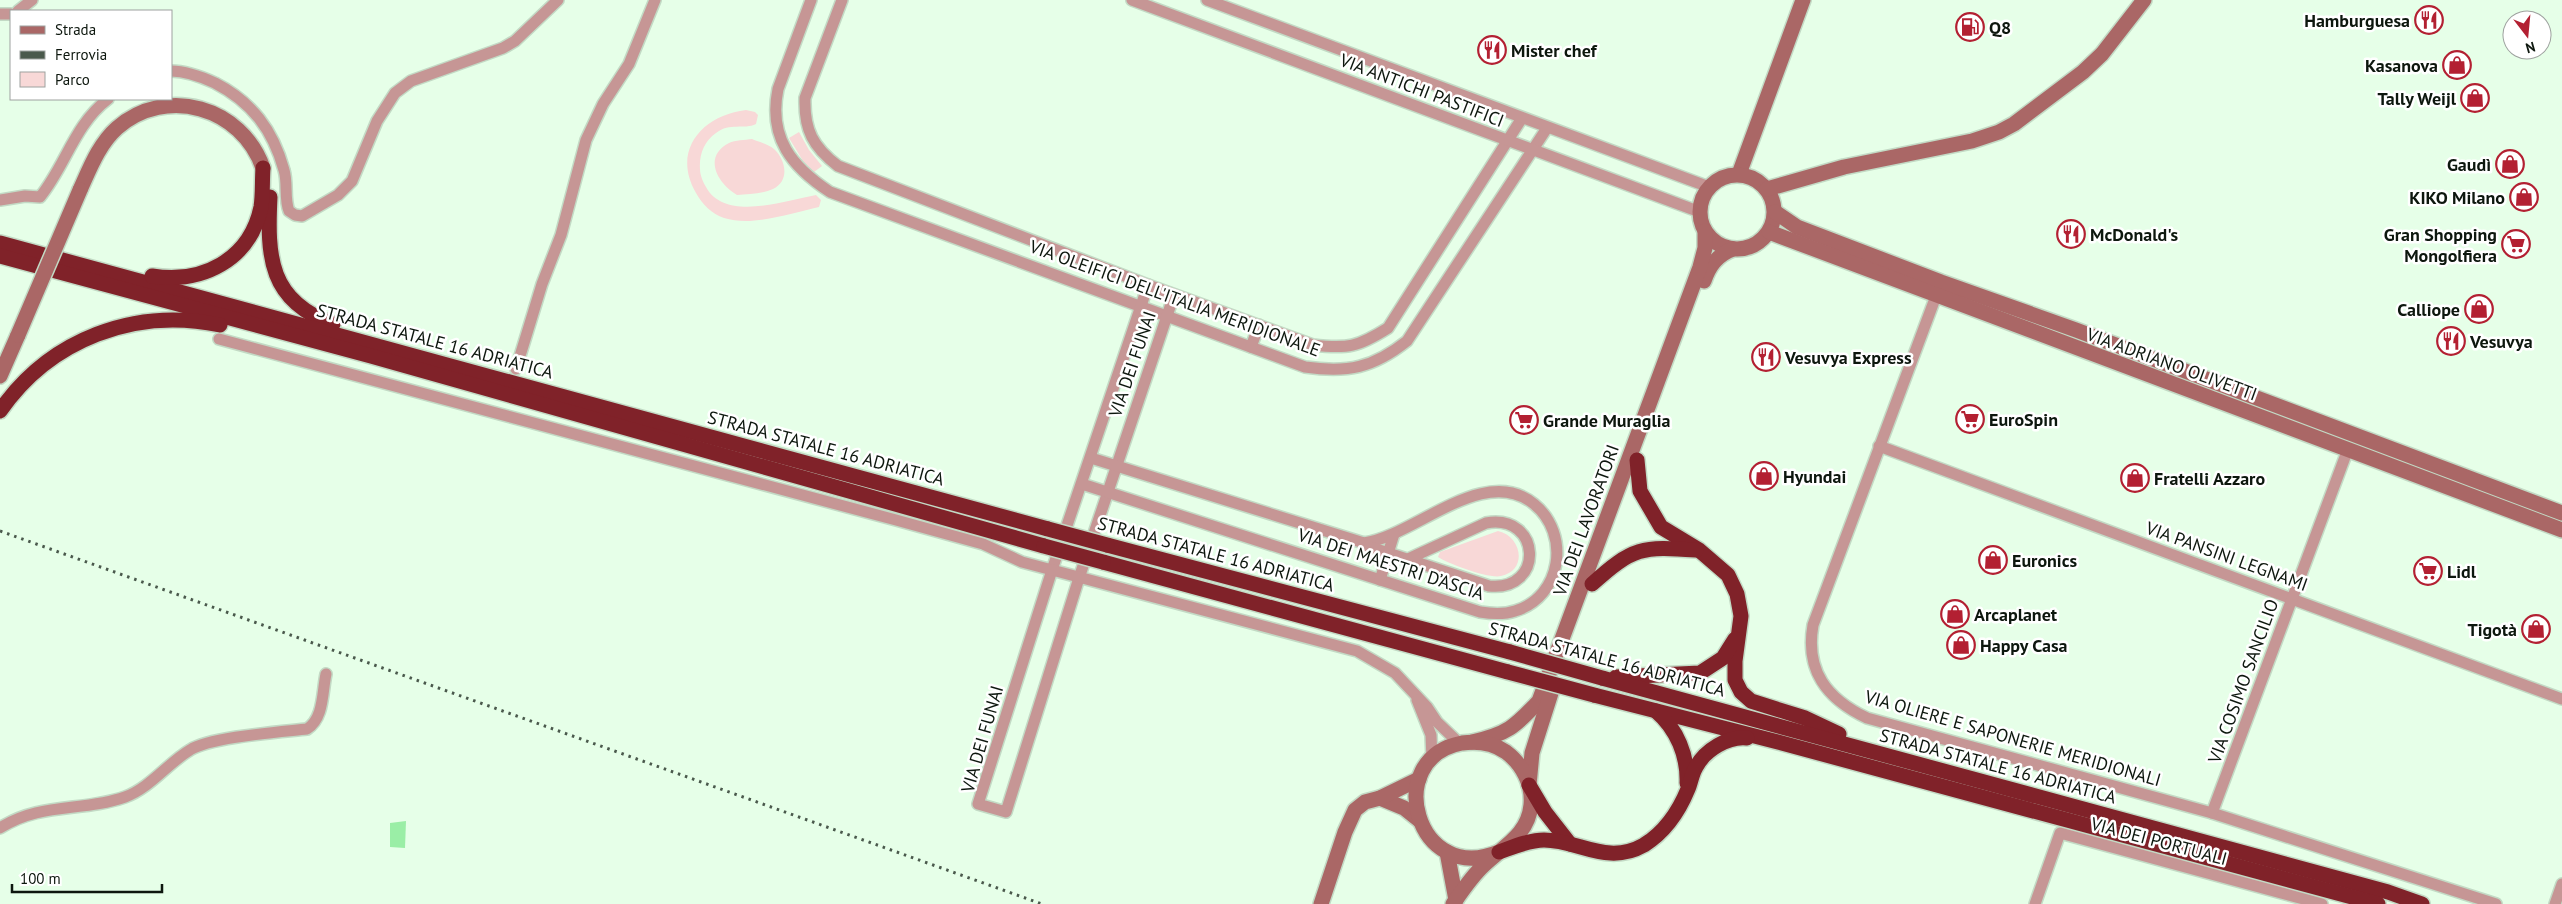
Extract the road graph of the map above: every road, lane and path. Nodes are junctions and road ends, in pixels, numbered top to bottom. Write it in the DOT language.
graph roads {
  1 [pos="32,0"];
  2 [pos="558,0"];
  3 [pos="655,0"];
  4 [pos="811,0"];
  5 [pos="842,0"];
  6 [pos="1132,0"];
  7 [pos="1206,0"];
  8 [pos="1803,0"];
  9 [pos="2144,0"];
  10 [pos="20,10"];
  11 [pos="172,71"];
  12 [pos="107,100"];
  13 [pos="1522,118"];
  14 [pos="1547,128"];
  15 [pos="1509,141"];
  16 [pos="1534,150"];
  17 [pos="262,168"];
  18 [pos="1739,174"];
  19 [pos="1709,187"];
  20 [pos="1767,189"];
  21 [pos="0,200"];
  22 [pos="1700,212"];
  23 [pos="1775,212"];
  24 [pos="1705,231"];
  25 [pos="1769,232"];
  26 [pos="0,243"];
  27 [pos="1733,249"];
  28 [pos="0,256"];
  29 [pos="60,259"];
  30 [pos="1704,268"];
  31 [pos="1148,285"];
  32 [pos="1939,289"];
  33 [pos="1174,295"];
  34 [pos="1141,306"];
  35 [pos="1166,316"];
  36 [pos="1259,325"];
  37 [pos="219,339"];
  38 [pos="1251,347"];
  39 [pos="416,355"];
  40 [pos="371,356"];
  41 [pos="516,369"];
  42 [pos="0,376"];
  43 [pos="508,403"];
  44 [pos="0,411"];
  45 [pos="506,415"];
  46 [pos="1879,446"];
  47 [pos="2348,449"];
  48 [pos="1091,458"];
  49 [pos="1637,460"];
  50 [pos="1116,466"];
  51 [pos="1082,484"];
  52 [pos="1108,492"];
  53 [pos="2562,513"];
  54 [pos="2562,530"];
  55 [pos="1394,534"];
  56 [pos="1355,542"];
  57 [pos="1699,550"];
  58 [pos="1388,552"];
  59 [pos="1408,559"];
  60 [pos="1052,570"];
  61 [pos="1079,578"];
  62 [pos="1380,580"];
  63 [pos="1592,584"];
  64 [pos="2292,599"];
  65 [pos="1738,633"];
  66 [pos="326,674"];
  67 [pos="1602,678"];
  68 [pos="1414,694"];
  69 [pos="2562,699"];
  70 [pos="1544,701"];
  71 [pos="1654,710"];
  72 [pos="1778,742"];
  73 [pos="1466,743"];
  74 [pos="1880,752"];
  75 [pos="1432,760"];
  76 [pos="1419,779"];
  77 [pos="1529,785"];
  78 [pos="1685,797"];
  79 [pos="1380,798"];
  80 [pos="2212,813"];
  81 [pos="1419,820"];
  82 [pos="0,828"];
  83 [pos="1570,844"];
  84 [pos="1447,852"];
  85 [pos="1499,852"];
  86 [pos="2562,884"];
  87 [pos="1454,902"];
  88 [pos="1321,904"];
  89 [pos="2035,904"];
  90 [pos="2322,904"];
  91 [pos="2378,904"];
  92 [pos="2422,904"];
  93 [pos="2496,904"];
  94 [pos="2554,904"];
  1 -- 10 [label="street"];
  2 -- 11 [label="street"];
  3 -- 41 [label="street"];
  4 -- 34 [label="street, VIA OLEIFICI DELL'ITALIA MERIDIONALE"];
  5 -- 31 [label="street, VIA OLEIFICI DELL'ITALIA MERIDIONALE"];
  6 -- 15 [label="street, VIA ANTICHI PASTIFICI"];
  7 -- 13 [label="street, VIA ANTICHI PASTIFICI"];
  8 -- 18 [label="street"];
  9 -- 20 [label="street"];
  12 -- 21 [label="street"];
  13 -- 14 [label="street, VIA ANTICHI PASTIFICI"];
  13 -- 15 [label="street, VIA OLEIFICI DELL'ITALIA MERIDIONALE"];
  14 -- 16 [label="street, VIA OLEIFICI DELL'ITALIA MERIDIONALE"];
  14 -- 19 [label="street, VIA ANTICHI PASTIFICI"];
  15 -- 16 [label="street, VIA ANTICHI PASTIFICI"];
  15 -- 36 [label="street, VIA OLEIFICI DELL'ITALIA MERIDIONALE"];
  16 -- 22 [label="street, VIA ANTICHI PASTIFICI"];
  16 -- 38 [label="street, VIA OLEIFICI DELL'ITALIA MERIDIONALE"];
  17 -- 29 [label="highway"];
  17 -- 39 [label="highway"];
  17 -- 42 [label="street, bridge"];
  18 -- 19 [label="street"];
  18 -- 20 [label="street"];
  19 -- 22 [label="street"];
  20 -- 23 [label="street"];
  22 -- 24 [label="street"];
  23 -- 25 [label="street"];
  23 -- 32 [label="street, VIA ADRIANO OLIVETTI"];
  24 -- 27 [label="street"];
  24 -- 30 [label="street"];
  25 -- 27 [label="street"];
  25 -- 32 [label="street, VIA ADRIANO OLIVETTI"];
  26 -- 29 [label="highway, STRADA STATALE 16 ADRIATICA"];
  27 -- 30 [label="street"];
  28 -- 40 [label="highway, STRADA STATALE 16 ADRIATICA"];
  29 -- 39 [label="highway, STRADA STATALE 16 ADRIATICA"];
  30 -- 49 [label="street, VIA DEI LAVORATORI"];
  30 -- 70 [label="street, VIA DEI LAVORATORI"];
  31 -- 33 [label="street, VIA OLEIFICI DELL'ITALIA MERIDIONALE"];
  31 -- 34 [label="street, VIA DEI FUNAI"];
  32 -- 46 [label="street, VIA OLIERE E SAPONERIE MERIDIONALI"];
  32 -- 47 [label="street, VIA ADRIANO OLIVETTI"];
  32 -- 53 [label="street, VIA ADRIANO OLIVETTI"];
  33 -- 35 [label="street, VIA DEI FUNAI"];
  33 -- 36 [label="street, VIA OLEIFICI DELL'ITALIA MERIDIONALE"];
  34 -- 35 [label="street, VIA OLEIFICI DELL'ITALIA MERIDIONALE"];
  34 -- 48 [label="street, VIA DEI FUNAI"];
  35 -- 38 [label="street, VIA OLEIFICI DELL'ITALIA MERIDIONALE"];
  35 -- 50 [label="street, VIA DEI FUNAI"];
  36 -- 38 [label="street"];
  37 -- 45 [label="street"];
  39 -- 67 [label="highway, STRADA STATALE 16 ADRIATICA, bridge"];
  40 -- 44 [label="highway"];
  40 -- 71 [label="highway, STRADA STATALE 16 ADRIATICA, bridge"];
  43 -- 45 [label="street"];
  45 -- 60 [label="street"];
  46 -- 64 [label="street, VIA PANSINI LEGNAMI"];
  46 -- 80 [label="street, VIA OLIERE E SAPONERIE MERIDIONALI"];
  47 -- 54 [label="street, VIA ADRIANO OLIVETTI"];
  47 -- 64 [label="street, VIA COSIMO SANCILIO"];
  48 -- 50 [label="street, VIA DEI MAESTRI D’ASCIA"];
  48 -- 51 [label="street, VIA DEI FUNAI"];
  49 -- 57 [label="highway"];
  49 -- 63 [label="street, VIA DEI LAVORATORI"];
  50 -- 52 [label="street, VIA DEI FUNAI"];
  50 -- 56 [label="street, VIA DEI MAESTRI D’ASCIA"];
  51 -- 52 [label="street, VIA DEI MAESTRI D’ASCIA"];
  51 -- 60 [label="street, VIA DEI FUNAI"];
  52 -- 61 [label="street, VIA DEI FUNAI"];
  52 -- 62 [label="street, VIA DEI MAESTRI D’ASCIA"];
  55 -- 56 [label="street, VIA DEI MAESTRI D’ASCIA"];
  55 -- 58 [label="street"];
  55 -- 62 [label="street, VIA DEI MAESTRI D’ASCIA"];
  56 -- 58 [label="street"];
  57 -- 63 [label="highway"];
  57 -- 65 [label="highway"];
  58 -- 59 [label="street"];
  58 -- 62 [label="street"];
  59 -- 59 [label="street"];
  60 -- 61 [label="street"];
  60 -- 61 [label="street, VIA DEI FUNAI"];
  61 -- 68 [label="street"];
  63 -- 70 [label="street, VIA DEI LAVORATORI"];
  64 -- 69 [label="street, VIA PANSINI LEGNAMI"];
  64 -- 80 [label="street, VIA COSIMO SANCILIO"];
  65 -- 67 [label="highway"];
  65 -- 74 [label="highway"];
  66 -- 82 [label="street"];
  67 -- 74 [label="highway, STRADA STATALE 16 ADRIATICA"];
  68 -- 73 [label="street"];
  68 -- 75 [label="street"];
  70 -- 73 [label="street"];
  70 -- 77 [label="street"];
  71 -- 72 [label="highway, STRADA STATALE 16 ADRIATICA"];
  71 -- 78 [label="highway"];
  72 -- 78 [label="highway"];
  72 -- 91 [label="highway, STRADA STATALE 16 ADRIATICA"];
  73 -- 75 [label="street"];
  73 -- 77 [label="street"];
  74 -- 92 [label="highway, STRADA STATALE 16 ADRIATICA"];
  75 -- 76 [label="street"];
  76 -- 79 [label="street"];
  76 -- 81 [label="street"];
  77 -- 83 [label="highway"];
  77 -- 85 [label="street"];
  78 -- 83 [label="highway"];
  79 -- 81 [label="street"];
  79 -- 88 [label="street"];
  80 -- 93 [label="street, VIA OLIERE E SAPONERIE MERIDIONALI"];
  81 -- 84 [label="street"];
  83 -- 85 [label="highway"];
  84 -- 85 [label="street"];
  84 -- 87 [label="street"];
  85 -- 87 [label="street"];
  86 -- 94 [label="street"];
  89 -- 90 [label="street, VIA DEI PORTUALI"];
}
